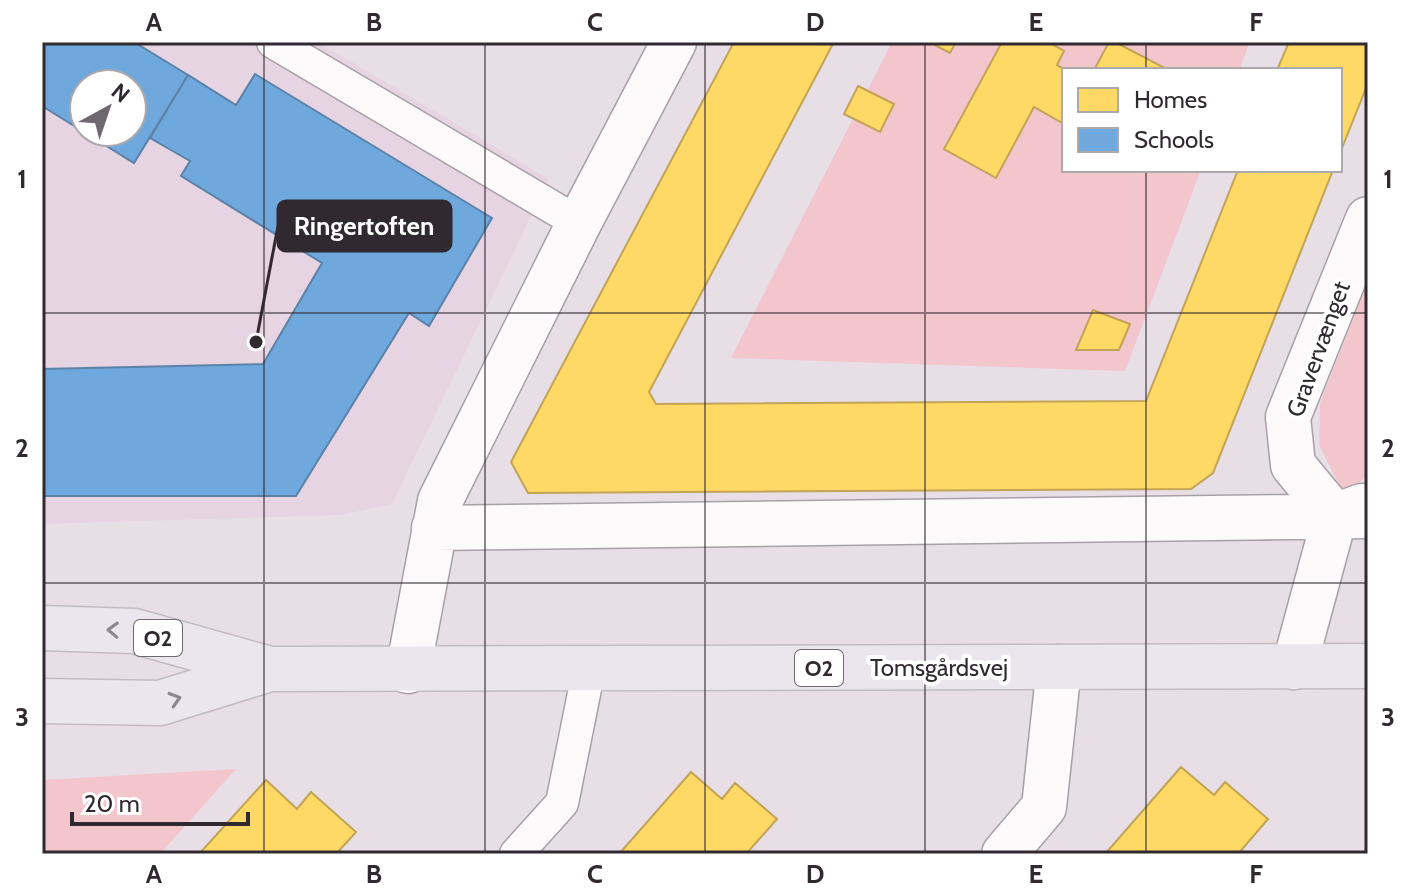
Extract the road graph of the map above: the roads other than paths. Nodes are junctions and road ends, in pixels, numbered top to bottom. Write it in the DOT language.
graph roads {
  1 [pos="273,42"];
  2 [pos="674,42"];
  3 [pos="1368,219"];
  4 [pos="579,223"];
  5 [pos="1357,512"];
  6 [pos="434,528"];
  7 [pos="42,628"];
  8 [pos="1368,666"];
  9 [pos="1059,667"];
  10 [pos="1294,667"];
  11 [pos="270,669"];
  12 [pos="589,669"];
  13 [pos="408,671"];
  14 [pos="42,701"];
  15 [pos="516,854"];
  16 [pos="1004,854"];
  1 -- 4 [label="lane"];
  2 -- 4 [label="street"];
  3 -- 5 [label="street, Gravervænget"];
  4 -- 6 [label="street"];
  5 -- 6 [label="street"];
  5 -- 10 [label="street"];
  6 -- 13 [label="street"];
  11 -- 7 [label="main road, Tomsgårdsvej / O2, one-way"];
  8 -- 10 [label="main road, Tomsgårdsvej / O2"];
  9 -- 10 [label="main road, Tomsgårdsvej / O2"];
  9 -- 12 [label="main road, Tomsgårdsvej / O2"];
  9 -- 16 [label="street"];
  11 -- 13 [label="main road, Tomsgårdsvej / O2"];
  14 -- 11 [label="main road, Tomsgårdsvej / O2, one-way"];
  12 -- 13 [label="main road, Tomsgårdsvej / O2"];
  12 -- 15 [label="lane"];
}
